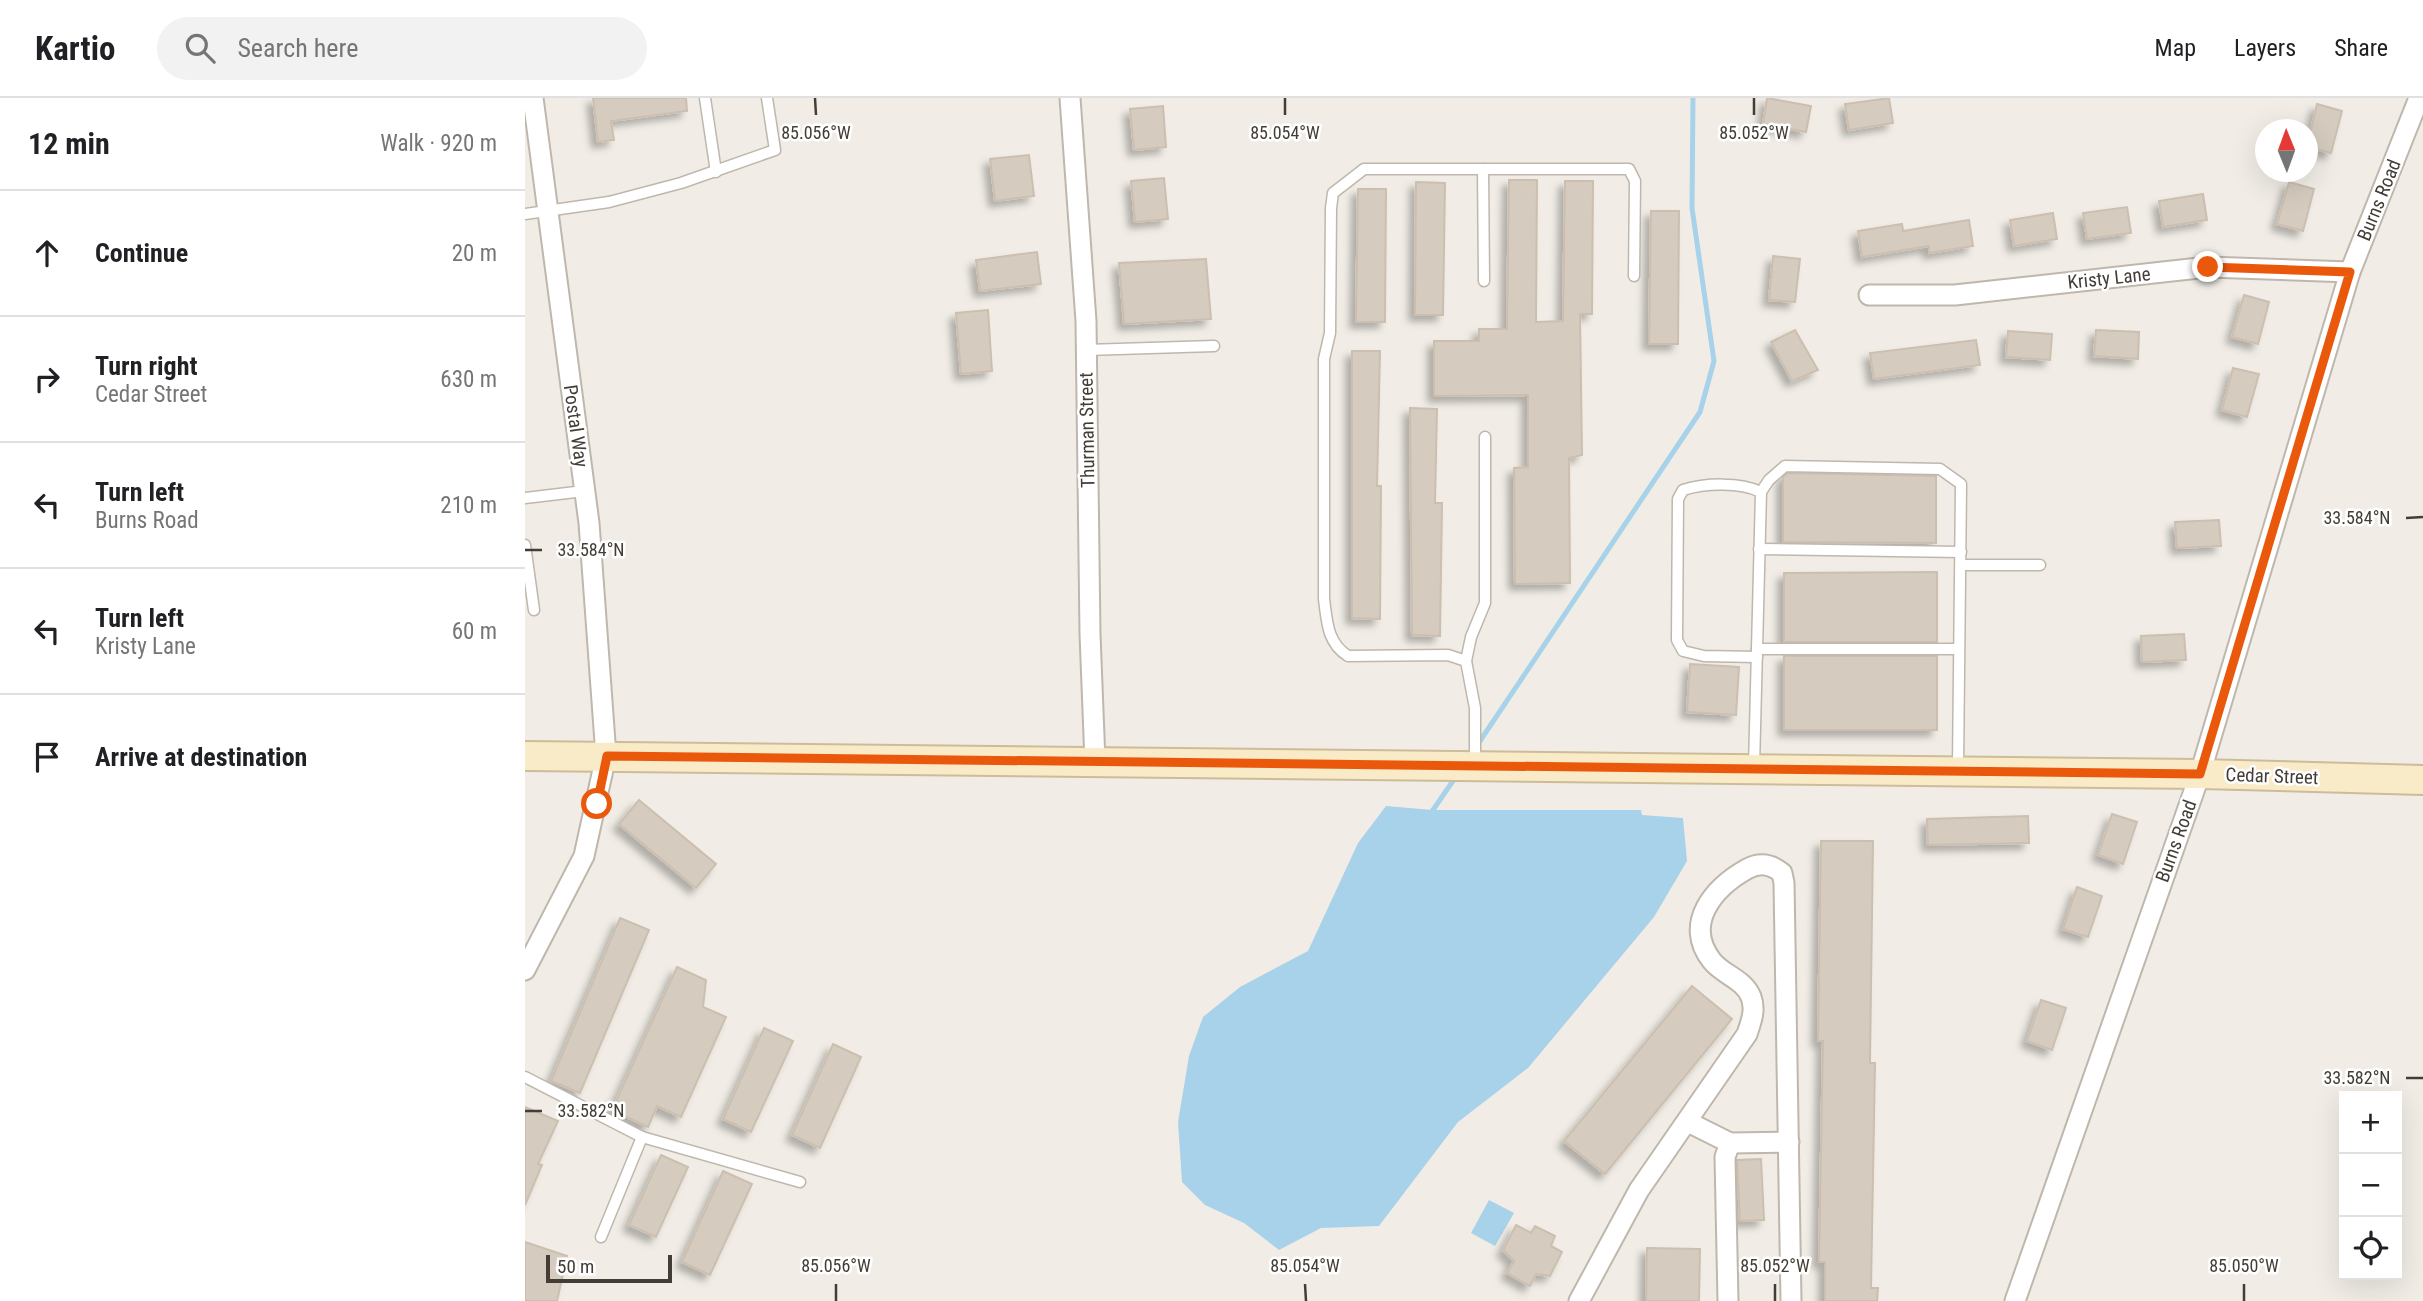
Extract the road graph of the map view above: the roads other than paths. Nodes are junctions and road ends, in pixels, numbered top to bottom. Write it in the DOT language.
graph roads {
  1 [pos="533,98"];
  2 [pos="705,98"];
  3 [pos="767,98"];
  4 [pos="1070,98"];
  5 [pos="2419,98"];
  6 [pos="1483,169"];
  7 [pos="716,172"];
  8 [pos="547,209"];
  9 [pos="525,214"];
  10 [pos="2350,272"];
  11 [pos="1634,276"];
  12 [pos="1484,281"];
  13 [pos="1868,295"];
  14 [pos="1214,346"];
  15 [pos="1087,350"];
  16 [pos="1485,437"];
  17 [pos="585,491"];
  18 [pos="1761,492"];
  19 [pos="525,498"];
  20 [pos="525,545"];
  21 [pos="1759,549"];
  22 [pos="1961,552"];
  23 [pos="1961,565"];
  24 [pos="2040,565"];
  25 [pos="534,610"];
  26 [pos="1959,649"];
  27 [pos="1757,653"];
  28 [pos="1466,661"];
  29 [pos="525,756"];
  30 [pos="607,756"];
  31 [pos="1095,762"];
  32 [pos="1476,766"];
  33 [pos="1754,769"];
  34 [pos="1958,772"];
  35 [pos="2200,774"];
  36 [pos="2423,780"];
  37 [pos="525,970"];
  38 [pos="525,1077"];
  39 [pos="1688,1122"];
  40 [pos="642,1137"];
  41 [pos="1789,1142"];
  42 [pos="1730,1143"];
  43 [pos="800,1182"];
  44 [pos="601,1237"];
  45 [pos="1579,1301"];
  46 [pos="1728,1301"];
  47 [pos="1791,1301"];
  48 [pos="2015,1301"];
  1 -- 8 [label="street, Postal Way"];
  2 -- 7 [label="lane"];
  3 -- 7 [label="lane"];
  4 -- 15 [label="street, Thurman Street"];
  5 -- 10 [label="street, Burns Road"];
  6 -- 11 [label="lane"];
  6 -- 12 [label="lane"];
  6 -- 28 [label="lane"];
  7 -- 8 [label="lane"];
  8 -- 9 [label="lane"];
  8 -- 17 [label="street, Postal Way"];
  10 -- 13 [label="street, Kristy Lane"];
  10 -- 35 [label="street, Burns Road"];
  14 -- 15 [label="lane"];
  15 -- 31 [label="street, Thurman Street"];
  16 -- 28 [label="lane"];
  17 -- 19 [label="lane"];
  17 -- 30 [label="street, Postal Way"];
  18 -- 21 [label="lane"];
  18 -- 22 [label="lane"];
  18 -- 27 [label="lane"];
  20 -- 25 [label="lane"];
  21 -- 22 [label="lane"];
  21 -- 27 [label="lane"];
  22 -- 23 [label="lane"];
  23 -- 24 [label="lane"];
  23 -- 26 [label="lane"];
  26 -- 27 [label="lane"];
  26 -- 34 [label="lane"];
  27 -- 33 [label="lane"];
  28 -- 32 [label="lane"];
  29 -- 30 [label="street, Cedar Street"];
  30 -- 31 [label="street, Cedar Street"];
  30 -- 37 [label="street, Postal Way"];
  31 -- 32 [label="street, Cedar Street"];
  32 -- 33 [label="street, Cedar Street"];
  33 -- 34 [label="street, Cedar Street"];
  34 -- 35 [label="street, Cedar Street"];
  35 -- 36 [label="street, Cedar Street"];
  35 -- 48 [label="street, Burns Road"];
  38 -- 40 [label="lane"];
  39 -- 41 [label="street"];
  39 -- 42 [label="street"];
  39 -- 45 [label="street"];
  40 -- 43 [label="lane"];
  40 -- 44 [label="lane"];
  41 -- 42 [label="street"];
  41 -- 47 [label="street"];
  42 -- 46 [label="street"];
}
